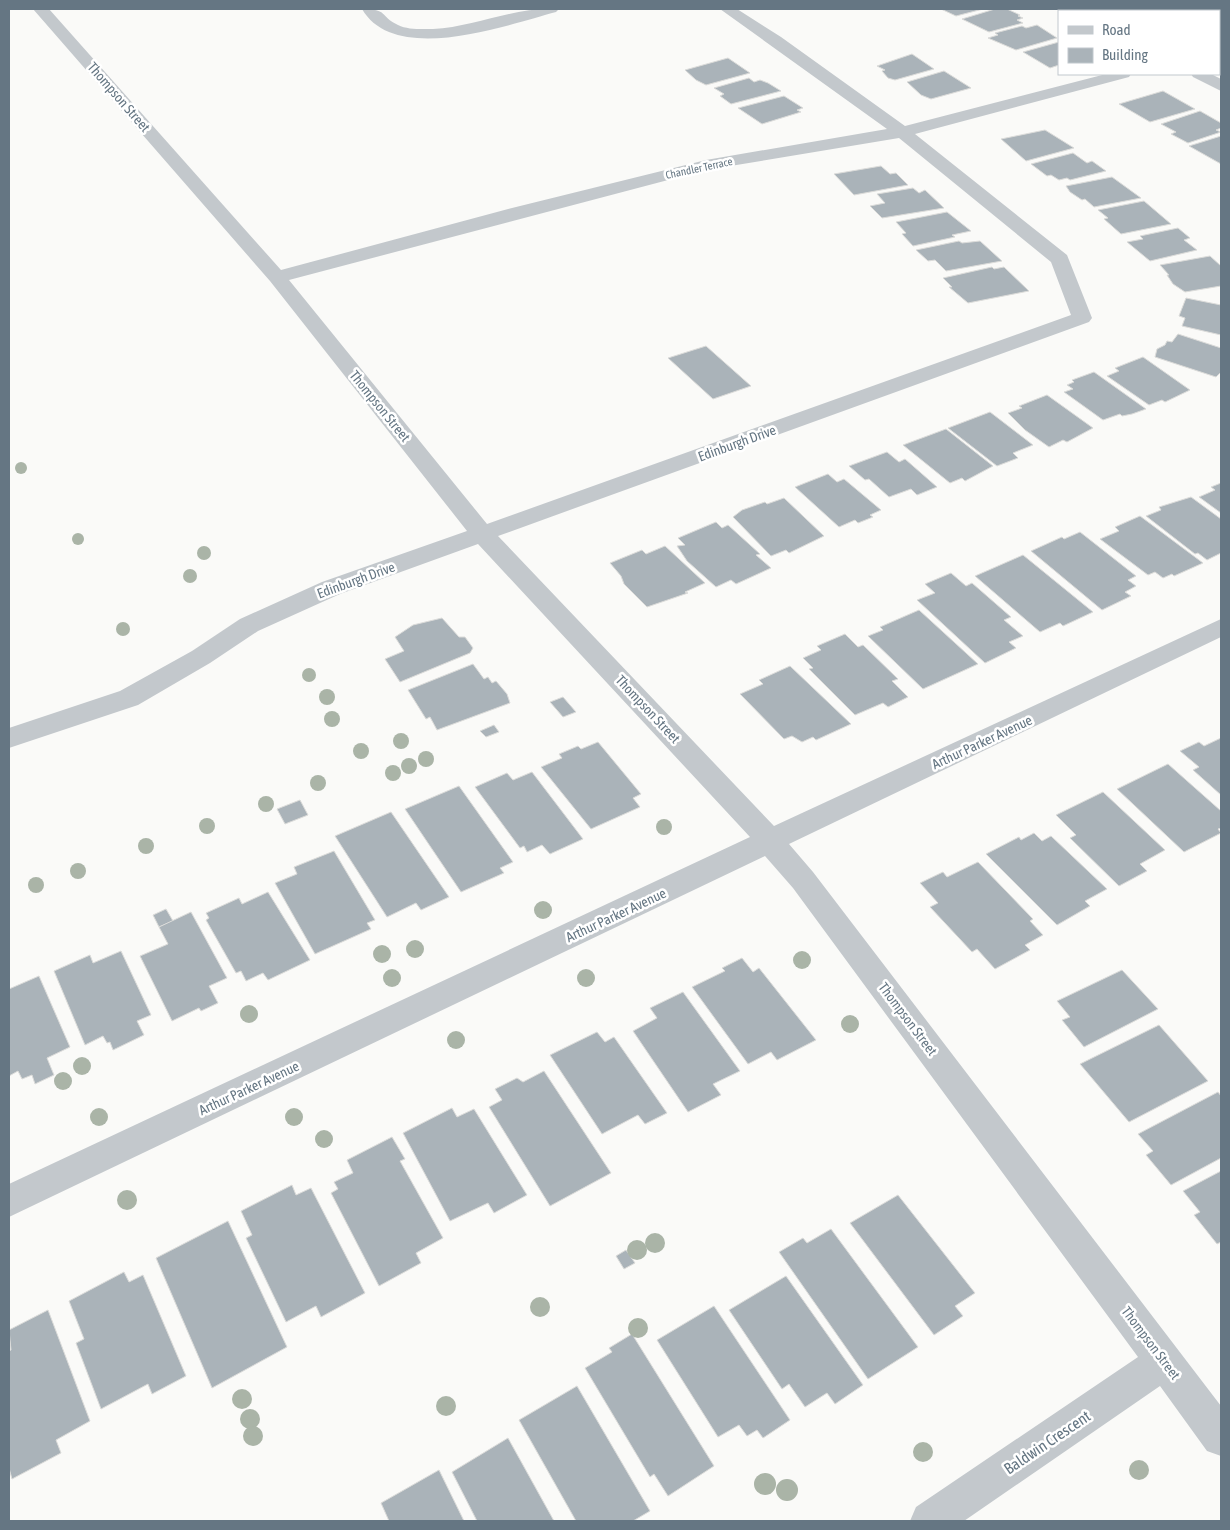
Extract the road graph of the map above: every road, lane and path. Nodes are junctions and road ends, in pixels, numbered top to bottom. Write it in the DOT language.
graph roads {
  1 [pos="41,9"];
  2 [pos="369,9"];
  3 [pos="551,9"];
  4 [pos="727,9"];
  5 [pos="1119,75"];
  6 [pos="1201,75"];
  7 [pos="1221,86"];
  8 [pos="902,132"];
  9 [pos="277,277"];
  10 [pos="483,535"];
  11 [pos="1221,627"];
  12 [pos="9,738"];
  13 [pos="771,842"];
  14 [pos="9,1201"];
  15 [pos="1164,1361"];
  16 [pos="1221,1437"];
  17 [pos="930,1521"];
  1 -- 9 [label="street, Thompson Street"];
  2 -- 3 [label="street"];
  4 -- 8 [label="street, Edinburgh Drive"];
  5 -- 8 [label="street, Chandler Terrace"];
  6 -- 7 [label="street"];
  8 -- 9 [label="street, Chandler Terrace"];
  8 -- 10 [label="street, Edinburgh Drive"];
  9 -- 10 [label="street, Thompson Street"];
  10 -- 12 [label="street, Edinburgh Drive"];
  10 -- 13 [label="street, Thompson Street"];
  11 -- 13 [label="street, Arthur Parker Avenue"];
  13 -- 14 [label="street, Arthur Parker Avenue"];
  13 -- 15 [label="street, Thompson Street"];
  15 -- 16 [label="street, Thompson Street"];
  15 -- 17 [label="street, Baldwin Crescent"];
}
